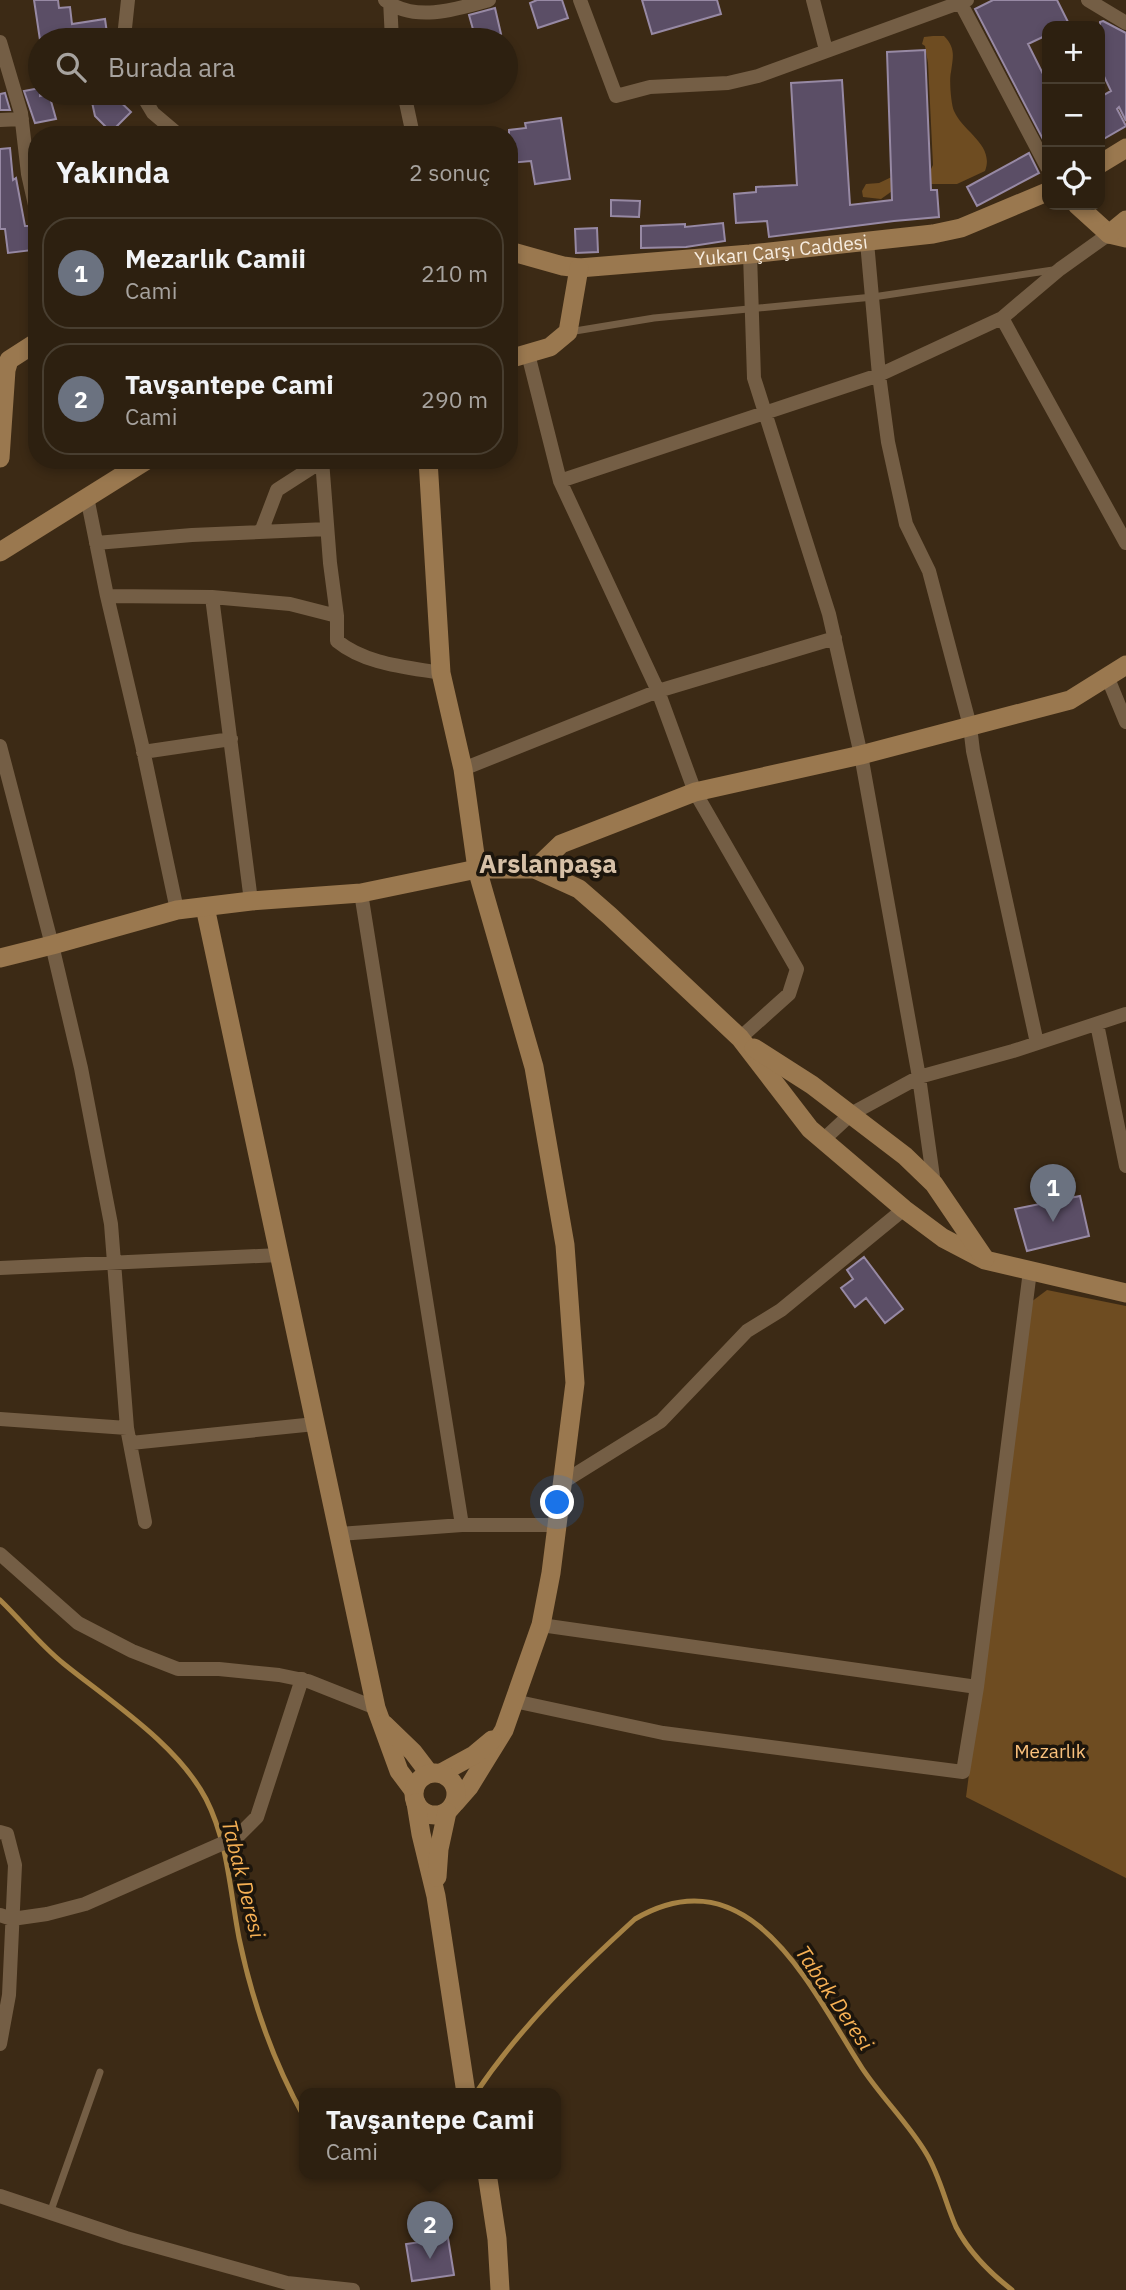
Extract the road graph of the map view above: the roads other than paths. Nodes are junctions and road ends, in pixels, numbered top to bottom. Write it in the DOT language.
graph roads {
  1 [pos="128,0"];
  2 [pos="489,0"];
  3 [pos="580,0"];
  4 [pos="813,0"];
  5 [pos="1088,0"];
  6 [pos="388,1"];
  7 [pos="962,1"];
  8 [pos="1126,23"];
  9 [pos="125,28"];
  10 [pos="391,28"];
  11 [pos="0,42"];
  12 [pos="826,50"];
  13 [pos="148,105"];
  14 [pos="407,105"];
  15 [pos="22,119"];
  16 [pos="0,120"];
  17 [pos="168,126"];
  18 [pos="411,126"];
  19 [pos="28,132"];
  20 [pos="1126,148"];
  21 [pos="1042,157"];
  22 [pos="1105,160"];
  23 [pos="1042,194"];
  24 [pos="1083,210"];
  25 [pos="1126,220"];
  26 [pos="1117,236"];
  27 [pos="867,242"];
  28 [pos="518,254"];
  29 [pos="750,254"];
  30 [pos="579,268"];
  31 [pos="1060,269"];
  32 [pos="873,297"];
  33 [pos="752,309"];
  34 [pos="1002,318"];
  35 [pos="568,332"];
  36 [pos="28,347"];
  37 [pos="519,357"];
  38 [pos="4,359"];
  39 [pos="879,375"];
  40 [pos="766,412"];
  41 [pos="0,458"];
  42 [pos="132,469"];
  43 [pos="308,469"];
  44 [pos="323,469"];
  45 [pos="429,469"];
  46 [pos="560,481"];
  47 [pos="87,497"];
  48 [pos="327,528"];
  49 [pos="261,532"];
  50 [pos="96,543"];
  51 [pos="1126,543"];
  52 [pos="0,552"];
  53 [pos="107,596"];
  54 [pos="212,597"];
  55 [pos="337,616"];
  56 [pos="835,638"];
  57 [pos="1126,665"];
  58 [pos="441,673"];
  59 [pos="1107,676"];
  60 [pos="658,691"];
  61 [pos="1126,722"];
  62 [pos="970,726"];
  63 [pos="231,739"];
  64 [pos="0,746"];
  65 [pos="143,752"];
  66 [pos="861,755"];
  67 [pos="463,769"];
  68 [pos="695,792"];
  69 [pos="477,869"];
  70 [pos="535,869"];
  71 [pos="361,893"];
  72 [pos="251,901"];
  73 [pos="205,908"];
  74 [pos="177,910"];
  75 [pos="52,945"];
  76 [pos="0,958"];
  77 [pos="1126,1014"];
  78 [pos="1097,1024"];
  79 [pos="740,1038"];
  80 [pos="1037,1043"];
  81 [pos="919,1077"];
  82 [pos="851,1114"];
  83 [pos="822,1140"];
  84 [pos="1126,1166"];
  85 [pos="934,1184"];
  86 [pos="904,1209"];
  87 [pos="279,1255"];
  88 [pos="985,1260"];
  89 [pos="115,1263"];
  90 [pos="0,1268"];
  91 [pos="1030,1271"];
  92 [pos="1126,1293"];
  93 [pos="0,1419"];
  94 [pos="315,1424"];
  95 [pos="129,1436"];
  96 [pos="563,1482"];
  97 [pos="145,1522"];
  98 [pos="461,1525"];
  99 [pos="557,1525"];
  100 [pos="339,1534"];
  101 [pos="0,1554"];
  102 [pos="541,1625"];
  103 [pos="302,1679"];
  104 [pos="977,1687"];
  105 [pos="514,1701"];
  106 [pos="379,1715"];
  107 [pos="504,1730"];
  108 [pos="435,1773"];
  109 [pos="415,1797"];
  110 [pos="451,1807"];
  111 [pos="0,1832"];
  112 [pos="436,1896"];
  113 [pos="6,1917"];
  114 [pos="0,2044"];
  115 [pos="100,2072"];
  116 [pos="465,2088"];
  117 [pos="487,2179"];
  118 [pos="0,2196"];
  119 [pos="50,2214"];
  120 [pos="353,2290"];
  121 [pos="500,2290"];
  1 -- 9 [label="street"];
  2 -- 6 [label="street"];
  3 -- 12 [label="street"];
  4 -- 12 [label="street"];
  5 -- 8 [label="street"];
  6 -- 10 [label="street"];
  7 -- 12 [label="street"];
  7 -- 21 [label="street"];
  11 -- 15 [label="street"];
  13 -- 17 [label="street"];
  14 -- 18 [label="street"];
  15 -- 16 [label="street"];
  15 -- 19 [label="street"];
  20 -- 22 [label="street"];
  23 -- 27 [label="street, Yukarı Çarşı Caddesi"];
  24 -- 26 [label="street"];
  25 -- 26 [label="street"];
  26 -- 31 [label="street"];
  27 -- 29 [label="street, Yukarı Çarşı Caddesi"];
  27 -- 32 [label="street"];
  28 -- 30 [label="street, Yukarı Çarşı Caddesi"];
  29 -- 30 [label="street, Yukarı Çarşı Caddesi"];
  29 -- 33 [label="street"];
  30 -- 35 [label="street"];
  31 -- 32 [label="lane"];
  31 -- 34 [label="street"];
  32 -- 33 [label="lane"];
  32 -- 39 [label="street"];
  33 -- 35 [label="lane"];
  33 -- 40 [label="street"];
  34 -- 39 [label="street"];
  34 -- 51 [label="street"];
  35 -- 37 [label="street"];
  36 -- 38 [label="street"];
  37 -- 46 [label="street"];
  38 -- 41 [label="street"];
  39 -- 40 [label="street"];
  39 -- 62 [label="street"];
  40 -- 46 [label="street"];
  40 -- 56 [label="street"];
  42 -- 47 [label="street"];
  43 -- 49 [label="street"];
  44 -- 48 [label="street"];
  45 -- 58 [label="street"];
  46 -- 60 [label="street"];
  47 -- 50 [label="street"];
  47 -- 52 [label="street"];
  48 -- 49 [label="street"];
  48 -- 55 [label="street"];
  49 -- 50 [label="street"];
  50 -- 53 [label="street"];
  53 -- 54 [label="street"];
  53 -- 65 [label="street"];
  54 -- 55 [label="street"];
  54 -- 63 [label="street"];
  55 -- 58 [label="street"];
  56 -- 60 [label="street"];
  56 -- 66 [label="street"];
  57 -- 59 [label="street"];
  58 -- 67 [label="street"];
  59 -- 61 [label="street"];
  59 -- 62 [label="street"];
  60 -- 67 [label="street"];
  60 -- 68 [label="street"];
  62 -- 66 [label="street"];
  62 -- 80 [label="street"];
  63 -- 65 [label="street"];
  63 -- 72 [label="street"];
  64 -- 75 [label="street"];
  65 -- 74 [label="street"];
  66 -- 68 [label="street"];
  66 -- 81 [label="street"];
  67 -- 69 [label="street"];
  68 -- 70 [label="street"];
  68 -- 79 [label="street"];
  69 -- 70 [label="street"];
  69 -- 71 [label="street"];
  69 -- 96 [label="street"];
  70 -- 79 [label="street"];
  71 -- 72 [label="street"];
  71 -- 98 [label="street"];
  72 -- 73 [label="street"];
  73 -- 74 [label="street"];
  73 -- 87 [label="street"];
  74 -- 75 [label="street"];
  75 -- 76 [label="street"];
  75 -- 89 [label="street"];
  77 -- 78 [label="street"];
  78 -- 80 [label="street"];
  78 -- 84 [label="street"];
  79 -- 82 [label="street"];
  79 -- 83 [label="street"];
  80 -- 81 [label="street"];
  81 -- 82 [label="street"];
  81 -- 85 [label="street"];
  82 -- 83 [label="street"];
  82 -- 85 [label="street"];
  83 -- 86 [label="street"];
  85 -- 88 [label="street"];
  86 -- 88 [label="street"];
  86 -- 96 [label="street"];
  87 -- 89 [label="street"];
  87 -- 94 [label="street"];
  88 -- 91 [label="street"];
  89 -- 90 [label="street"];
  89 -- 95 [label="street"];
  91 -- 92 [label="street"];
  91 -- 104 [label="street"];
  93 -- 95 [label="street"];
  94 -- 95 [label="street"];
  94 -- 100 [label="street"];
  95 -- 97 [label="street"];
  96 -- 99 [label="street"];
  98 -- 99 [label="street"];
  98 -- 100 [label="street"];
  99 -- 102 [label="street"];
  100 -- 106 [label="street"];
  101 -- 103 [label="street"];
  102 -- 104 [label="street"];
  102 -- 105 [label="street"];
  103 -- 106 [label="street"];
  103 -- 113 [label="street"];
  104 -- 105 [label="street"];
  105 -- 107 [label="street"];
  106 -- 108 [label="street"];
  106 -- 109 [label="street"];
  107 -- 108 [label="street"];
  107 -- 110 [label="street"];
  108 -- 109 [label="street"];
  108 -- 110 [label="street"];
  109 -- 110 [label="street"];
  109 -- 112 [label="street"];
  110 -- 112 [label="street"];
  111 -- 113 [label="street"];
  112 -- 116 [label="street"];
  113 -- 114 [label="street"];
  115 -- 119 [label="lane"];
  117 -- 121 [label="street"];
  118 -- 119 [label="street"];
  119 -- 120 [label="street"];
}
